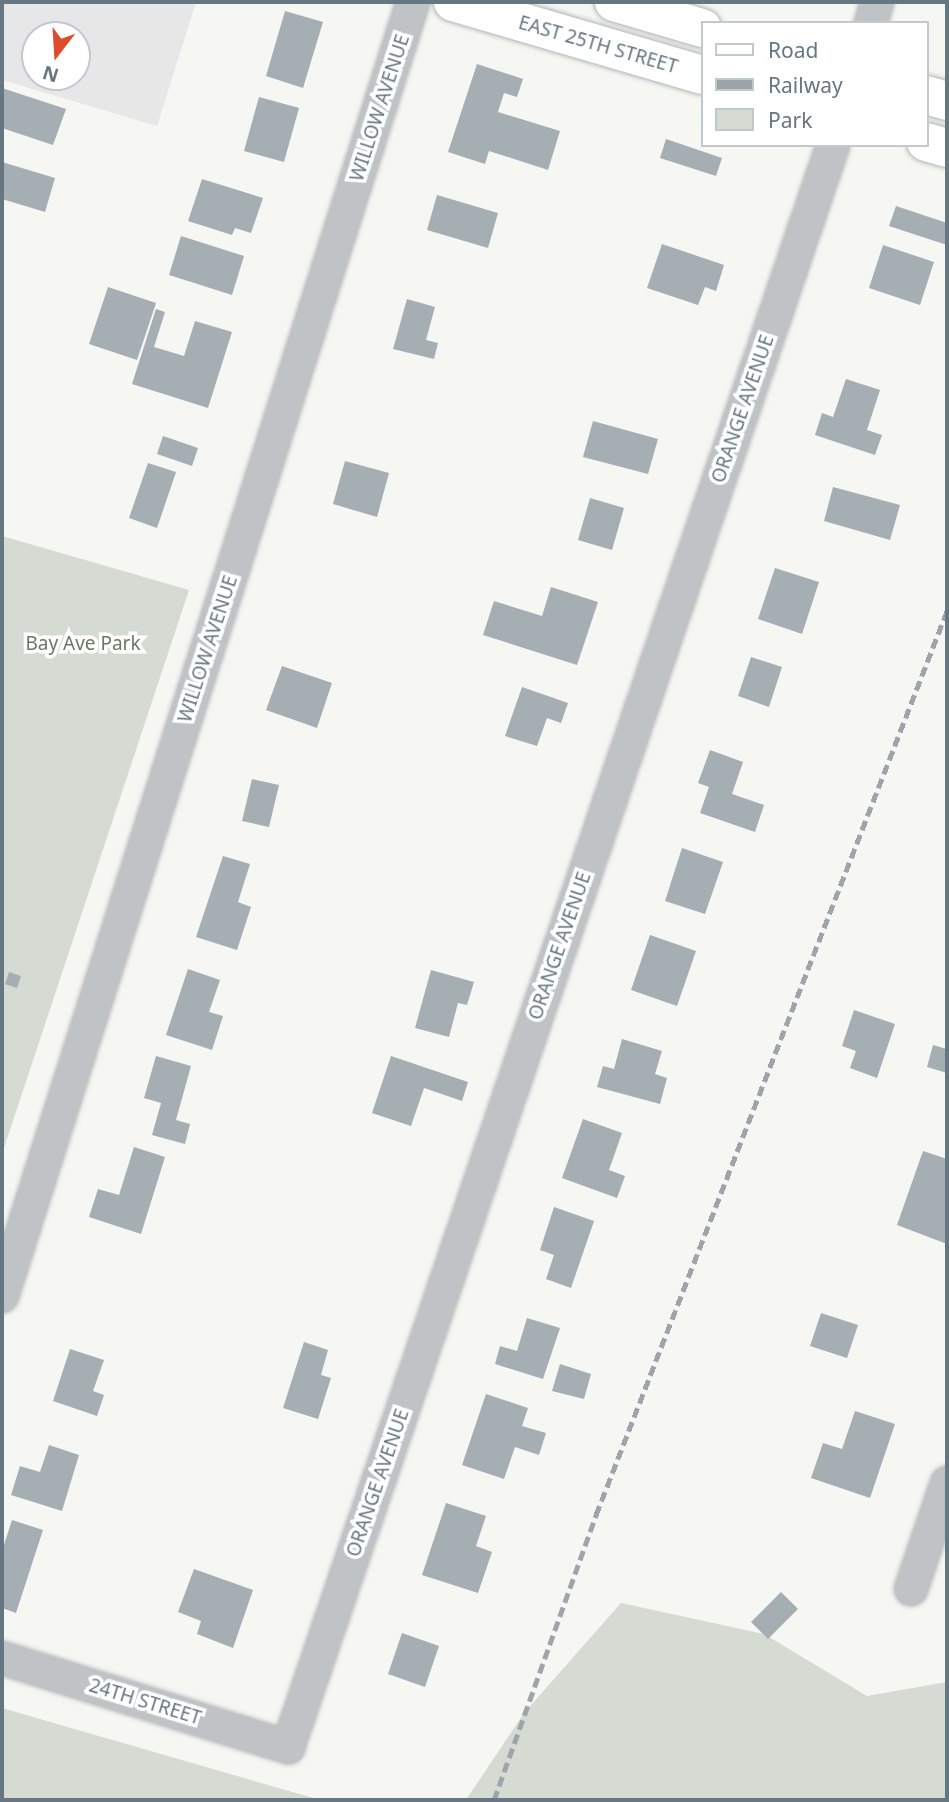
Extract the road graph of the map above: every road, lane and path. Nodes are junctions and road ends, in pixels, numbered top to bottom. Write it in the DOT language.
graph roads {
  1 [pos="414,2"];
  2 [pos="453,2"];
  3 [pos="614,2"];
  4 [pos="877,2"];
  5 [pos="872,21"];
  6 [pos="701,28"];
  7 [pos="701,75"];
  8 [pos="928,96"];
  9 [pos="947,102"];
  10 [pos="928,118"];
  11 [pos="947,123"];
  12 [pos="928,143"];
  13 [pos="832,147"];
  14 [pos="947,148"];
  15 [pos="2,1296"];
  16 [pos="947,1483"];
  17 [pos="911,1589"];
  18 [pos="2,1658"];
  19 [pos="288,1747"];
  1 -- 15 [label="street, WILLOW AVENUE"];
  2 -- 7 [label="main road, EAST 25TH STREET"];
  3 -- 6 [label="main road"];
  4 -- 5 [label="street"];
  8 -- 9 [label="main road"];
  10 -- 11 [label="main road"];
  12 -- 14 [label="main road"];
  13 -- 19 [label="street, ORANGE AVENUE"];
  16 -- 17 [label="street"];
  18 -- 19 [label="street, 24TH STREET"];
}
